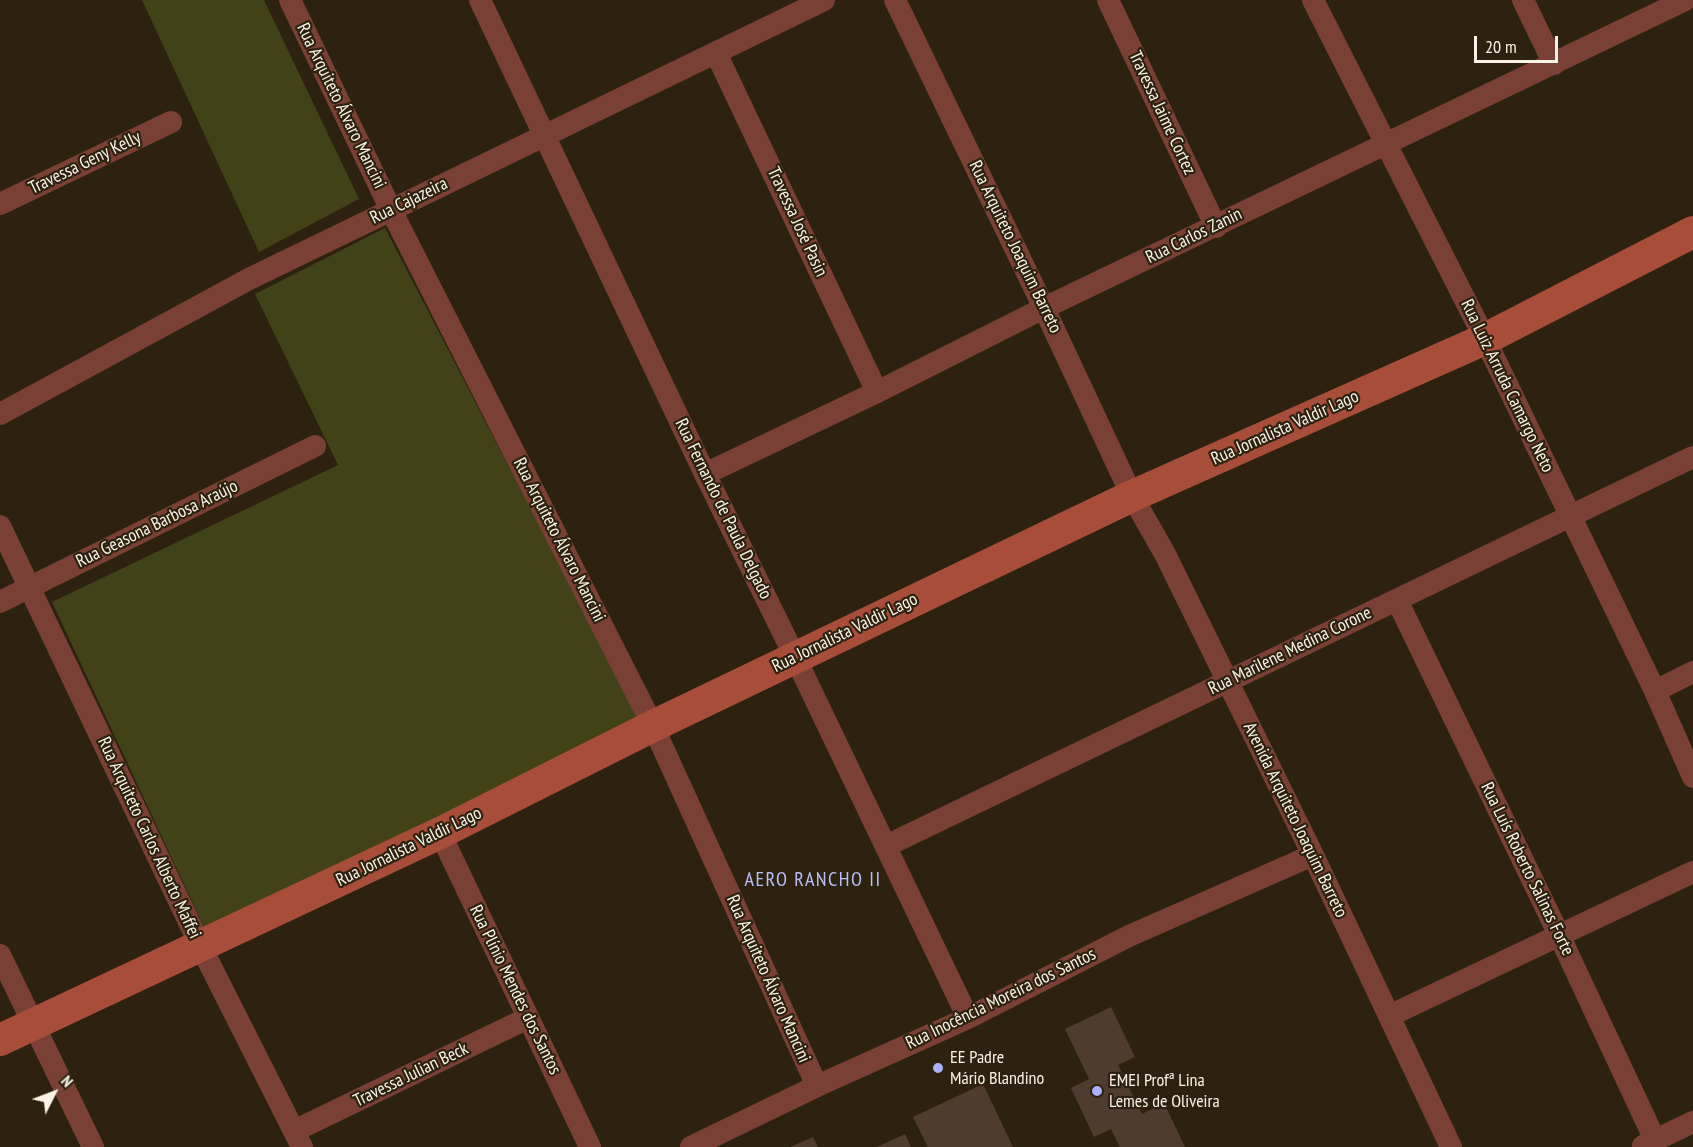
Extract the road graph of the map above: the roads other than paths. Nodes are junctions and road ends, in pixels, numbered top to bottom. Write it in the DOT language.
graph roads {
  1 [pos="290,0"];
  2 [pos="480,0"];
  3 [pos="824,0"];
  4 [pos="895,0"];
  5 [pos="1108,0"];
  6 [pos="1313,0"];
  7 [pos="1523,0"];
  8 [pos="1685,0"];
  9 [pos="716,53"];
  10 [pos="1554,64"];
  11 [pos="171,122"];
  12 [pos="543,137"];
  13 [pos="1384,144"];
  14 [pos="0,204"];
  15 [pos="391,210"];
  16 [pos="1216,226"];
  17 [pos="1693,232"];
  18 [pos="1044,308"];
  19 [pos="1485,339"];
  20 [pos="877,392"];
  21 [pos="0,414"];
  22 [pos="315,446"];
  23 [pos="1693,457"];
  24 [pos="705,474"];
  25 [pos="1132,496"];
  26 [pos="1570,516"];
  27 [pos="0,526"];
  28 [pos="30,587"];
  29 [pos="1397,600"];
  30 [pos="0,602"];
  31 [pos="795,657"];
  32 [pos="1693,672"];
  33 [pos="1228,681"];
  34 [pos="1655,691"];
  35 [pos="653,726"];
  36 [pos="1693,777"];
  37 [pos="440,833"];
  38 [pos="886,846"];
  39 [pos="1313,855"];
  40 [pos="1693,872"];
  41 [pos="1560,937"];
  42 [pos="201,947"];
  43 [pos="0,955"];
  44 [pos="1389,1016"];
  45 [pos="528,1018"];
  46 [pos="968,1018"];
  47 [pos="34,1025"];
  48 [pos="0,1040"];
  49 [pos="817,1086"];
  50 [pos="1693,1122"];
  51 [pos="298,1139"];
  52 [pos="1648,1144"];
  53 [pos="93,1147"];
  54 [pos="590,1147"];
  55 [pos="691,1147"];
  56 [pos="1451,1147"];
  1 -- 15 [label="street, Rua Arquiteto Álvaro Mancini"];
  2 -- 12 [label="street, Rua Fernando de Paula Delgado"];
  3 -- 9 [label="street, Rua Cajazeira"];
  4 -- 18 [label="street, Rua Arquiteto Joaquim Barreto"];
  5 -- 16 [label="street, Travessa Jaime Cortez"];
  6 -- 13 [label="street, Rua Luiz Arruda Camargo Neto"];
  7 -- 10 [label="street"];
  8 -- 10 [label="street, Rua Carlos Zanin"];
  9 -- 12 [label="street, Rua Cajazeira"];
  9 -- 20 [label="street, Travessa José Pasin"];
  10 -- 13 [label="street, Rua Carlos Zanin"];
  11 -- 14 [label="street, Travessa Geny Kelly"];
  12 -- 15 [label="street, Rua Cajazeira"];
  12 -- 24 [label="street, Rua Fernando de Paula Delgado"];
  13 -- 16 [label="street, Rua Carlos Zanin"];
  13 -- 19 [label="street, Rua Luiz Arruda Camargo Neto"];
  15 -- 21 [label="street, Rua Cajazeira"];
  15 -- 35 [label="street, Rua Arquiteto Álvaro Mancini"];
  16 -- 18 [label="street, Rua Carlos Zanin"];
  17 -- 19 [label="street, Rua Jornalista Valdir Lago"];
  18 -- 20 [label="street, Rua Carlos Zanin"];
  18 -- 25 [label="street, Rua Arquiteto Joaquim Barreto"];
  19 -- 25 [label="street, Rua Jornalista Valdir Lago"];
  19 -- 26 [label="street, Rua Luiz Arruda Camargo Neto"];
  20 -- 24 [label="street, Rua Carlos Zanin"];
  22 -- 28 [label="street, Rua Geasona Barbosa Araújo"];
  23 -- 26 [label="street, Rua Marilene Medina Corone"];
  24 -- 31 [label="street, Rua Fernando de Paula Delgado"];
  25 -- 31 [label="street, Rua Jornalista Valdir Lago"];
  25 -- 33 [label="street, Avenida Arquiteto Joaquim Barreto"];
  26 -- 29 [label="street, Rua Marilene Medina Corone"];
  26 -- 34 [label="street, Rua Luiz Arruda Camargo Neto"];
  27 -- 28 [label="street, Rua Arquiteto Carlos Alberto Maffei"];
  28 -- 30 [label="street, Rua Geasona Barbosa Araújo"];
  28 -- 42 [label="street, Rua Arquiteto Carlos Alberto Maffei"];
  29 -- 33 [label="street, Rua Marilene Medina Corone"];
  29 -- 41 [label="street, Rua Luís Roberto Salinas Forte"];
  31 -- 35 [label="street, Rua Jornalista Valdir Lago"];
  31 -- 38 [label="street, Rua Fernando de Paula Delgado"];
  32 -- 34 [label="street"];
  33 -- 38 [label="street, Rua Marilene Medina Corone"];
  33 -- 39 [label="street, Avenida Arquiteto Joaquim Barreto"];
  34 -- 36 [label="street, Rua Luiz Arruda Camargo Neto"];
  35 -- 37 [label="street, Rua Jornalista Valdir Lago"];
  35 -- 49 [label="street, Rua Arquiteto Álvaro Mancini"];
  37 -- 42 [label="street, Rua Jornalista Valdir Lago"];
  37 -- 45 [label="street, Rua Plínio Mendes dos Santos"];
  38 -- 46 [label="street, Rua Fernando de Paula Delgado"];
  39 -- 44 [label="street, Avenida Arquiteto Joaquim Barreto"];
  39 -- 46 [label="street, Rua Inocência Moreira dos Santos"];
  40 -- 41 [label="street"];
  41 -- 44 [label="street"];
  41 -- 52 [label="street, Rua Luís Roberto Salinas Forte"];
  42 -- 47 [label="street, Rua Jornalista Valdir Lago"];
  42 -- 51 [label="street, Rua Arquiteto Carlos Alberto Maffei"];
  43 -- 47 [label="street"];
  44 -- 56 [label="street, Avenida Arquiteto Joaquim Barreto"];
  45 -- 51 [label="street, Travessa Julian Beck"];
  45 -- 54 [label="street, Rua Plínio Mendes dos Santos"];
  46 -- 49 [label="street, Rua Inocência Moreira dos Santos"];
  47 -- 48 [label="street, Rua Jornalista Valdir Lago"];
  47 -- 53 [label="street"];
  49 -- 55 [label="street, Rua Inocência Moreira dos Santos"];
  50 -- 52 [label="street"];
}
